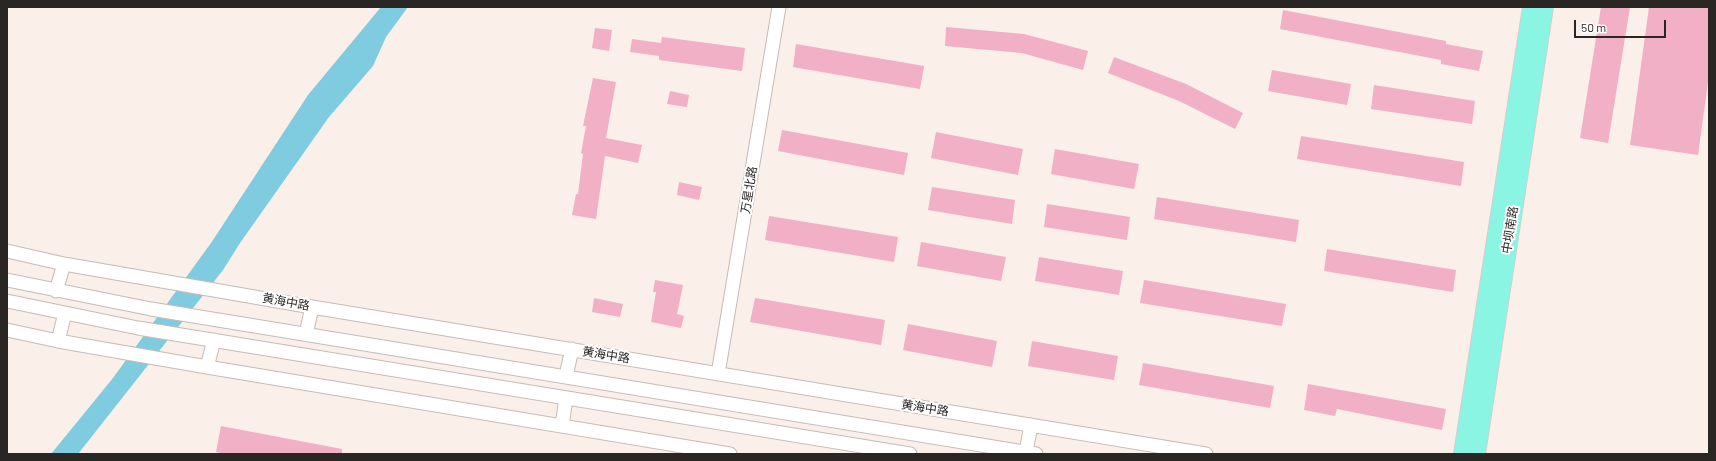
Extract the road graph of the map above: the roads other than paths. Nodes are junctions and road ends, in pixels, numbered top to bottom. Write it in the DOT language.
graph roads {
  1 [pos="779,7"];
  2 [pos="1531,7"];
  3 [pos="1545,7"];
  4 [pos="7,251"];
  5 [pos="64,264"];
  6 [pos="7,280"];
  7 [pos="56,290"];
  8 [pos="7,301"];
  9 [pos="312,306"];
  10 [pos="64,313"];
  11 [pos="7,330"];
  12 [pos="306,334"];
  13 [pos="214,340"];
  14 [pos="58,341"];
  15 [pos="572,349"];
  16 [pos="207,367"];
  17 [pos="718,374"];
  18 [pos="566,376"];
  19 [pos="566,398"];
  20 [pos="1031,425"];
  21 [pos="562,426"];
  22 [pos="710,452"];
  23 [pos="1031,453"];
  24 [pos="730,454"];
  25 [pos="910,454"];
  26 [pos="1206,454"];
  27 [pos="1462,454"];
  28 [pos="1477,454"];
  1 -- 17 [label="street, 万星北路"];
  2 -- 27 [label="main road, 中坝南路"];
  3 -- 28 [label="main road, 中坝南路"];
  4 -- 5 [label="street, 黄海中路"];
  5 -- 7 [label="street"];
  5 -- 9 [label="street, 黄海中路"];
  6 -- 7 [label="street"];
  7 -- 12 [label="street"];
  8 -- 10 [label="street"];
  9 -- 12 [label="street"];
  9 -- 15 [label="street, 黄海中路"];
  10 -- 13 [label="street"];
  10 -- 14 [label="street"];
  11 -- 14 [label="street"];
  12 -- 18 [label="street"];
  13 -- 16 [label="street"];
  13 -- 19 [label="street"];
  14 -- 16 [label="street"];
  15 -- 17 [label="street, 黄海中路"];
  15 -- 18 [label="street"];
  16 -- 21 [label="street"];
  17 -- 20 [label="street, 黄海中路"];
  18 -- 23 [label="street"];
  19 -- 21 [label="street"];
  19 -- 25 [label="street"];
  20 -- 23 [label="street"];
  20 -- 26 [label="street, 黄海中路"];
  21 -- 22 [label="street"];
  22 -- 24 [label="street"];
}
